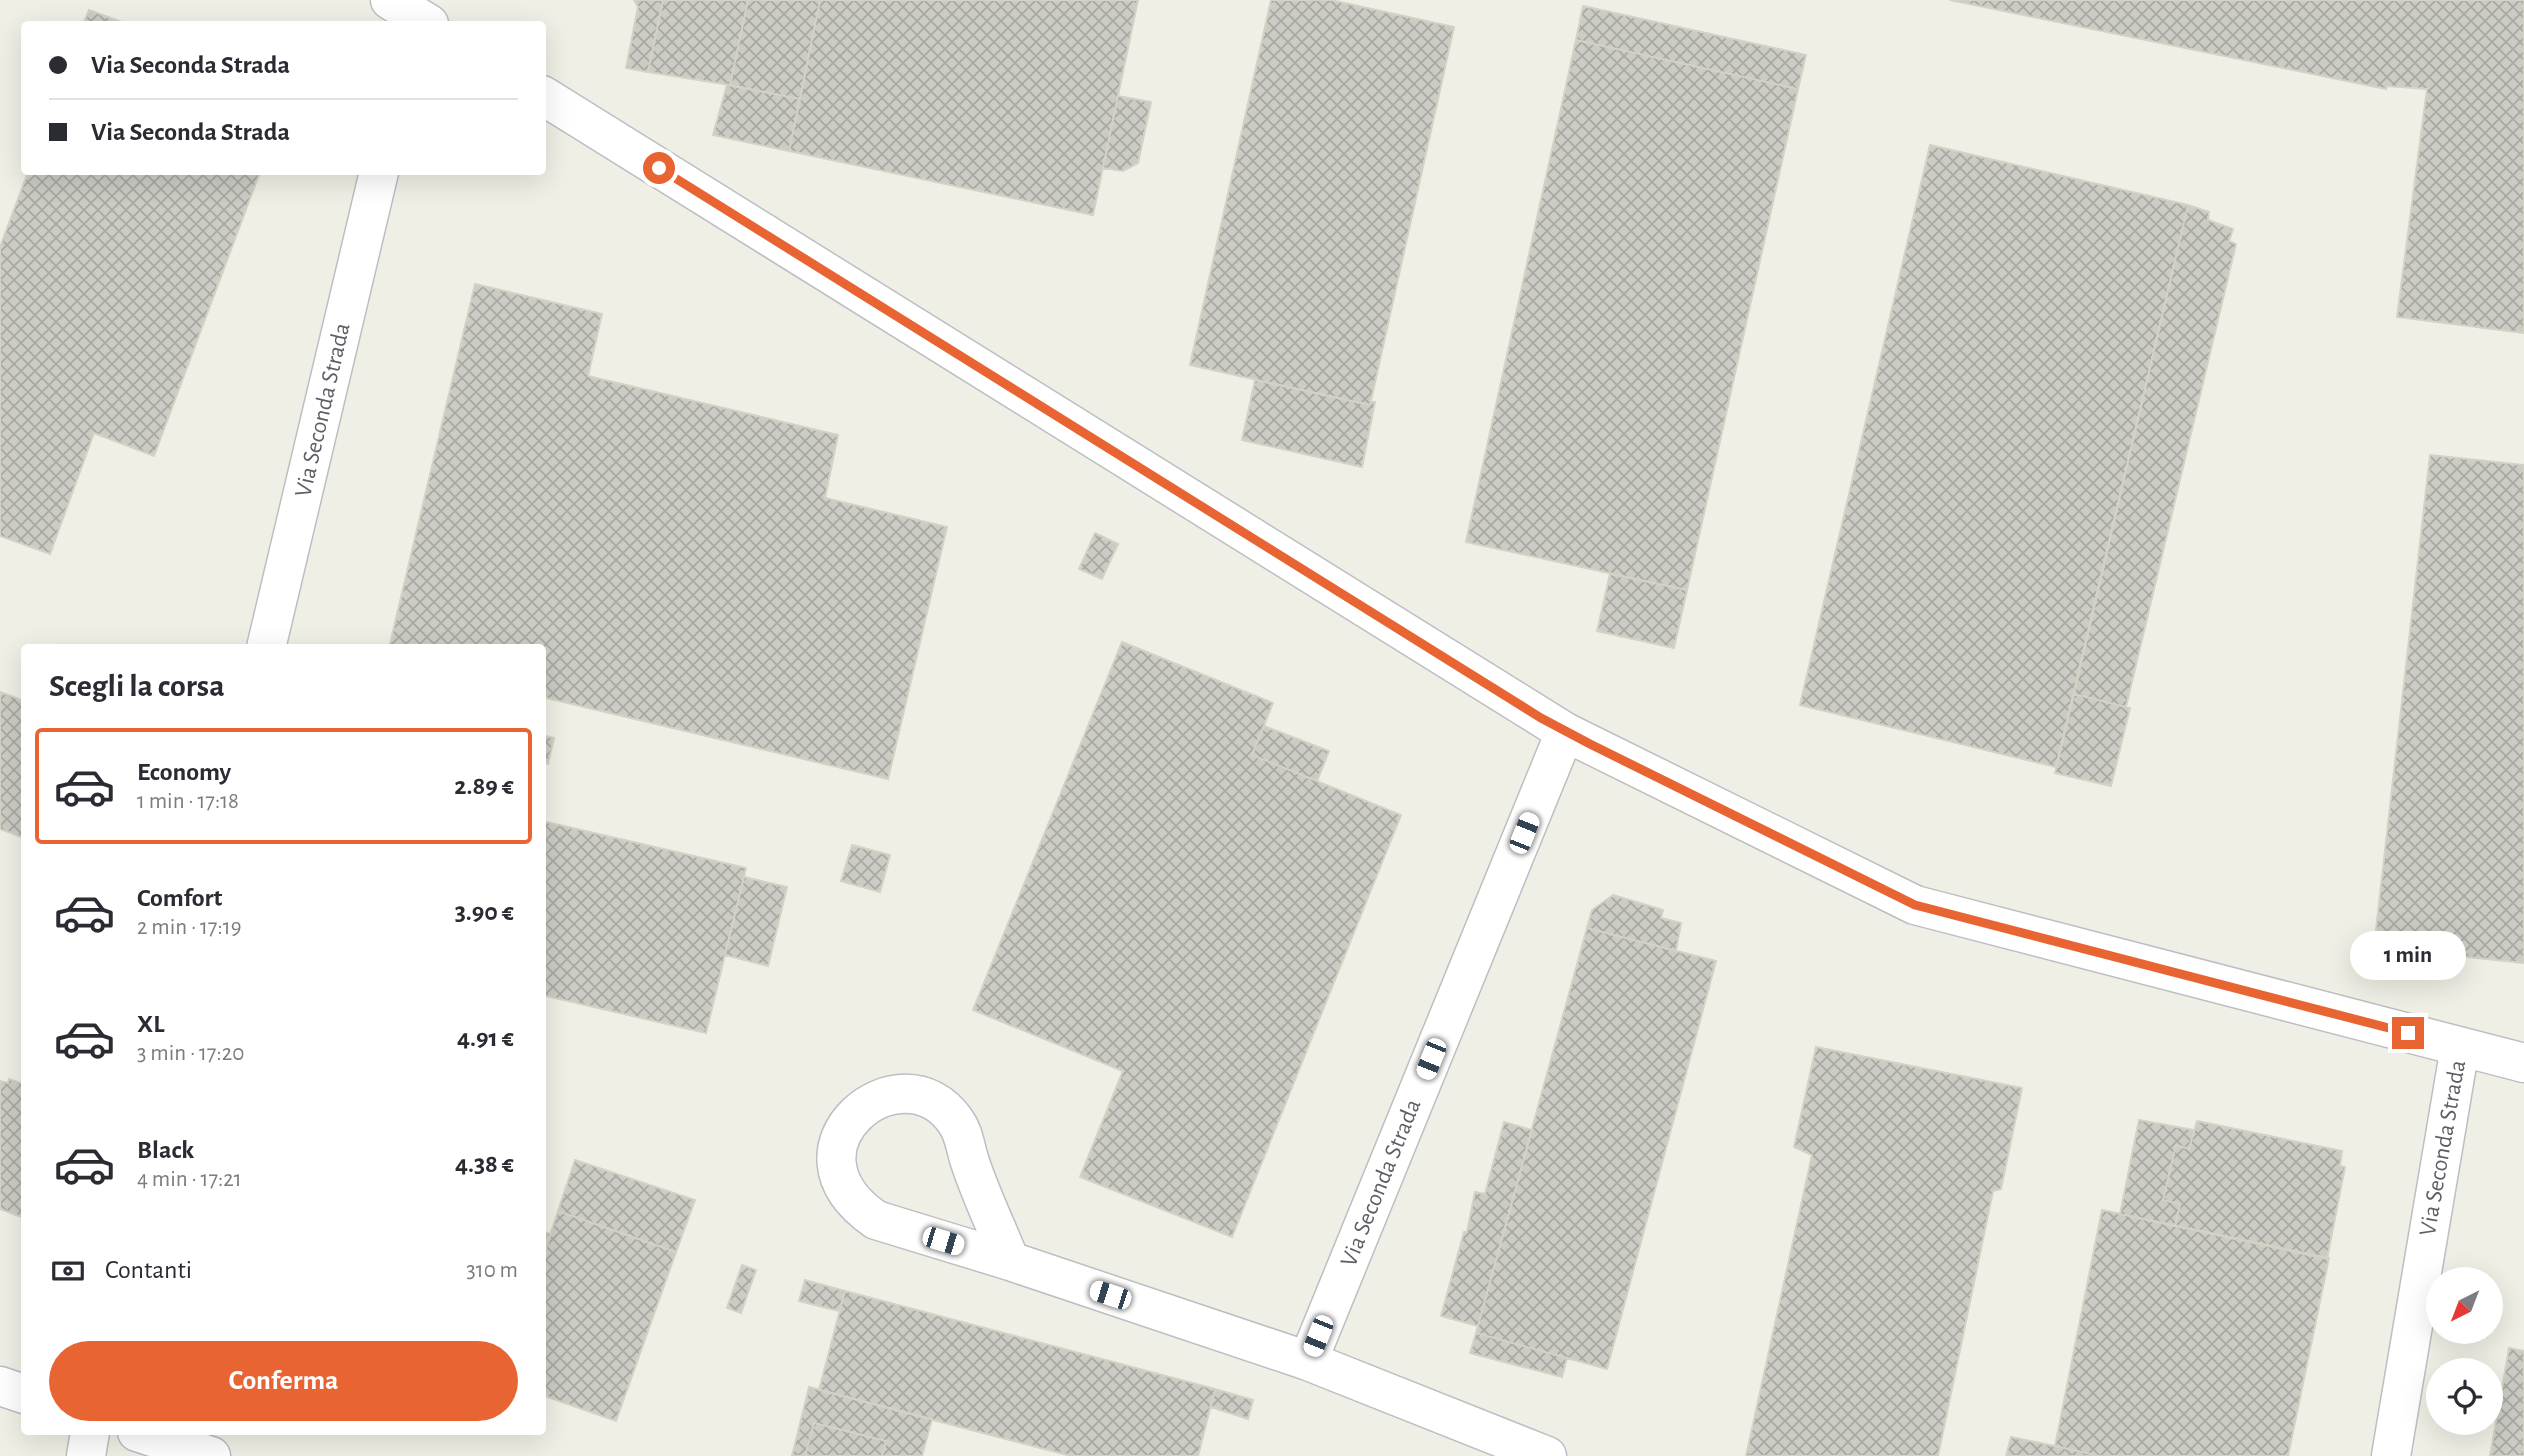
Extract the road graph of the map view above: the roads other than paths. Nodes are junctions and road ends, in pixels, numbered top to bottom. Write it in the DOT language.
graph roads {
  1 [pos="546,97"];
  2 [pos="378,175"];
  3 [pos="267,644"];
  4 [pos="1565,732"];
  5 [pos="2460,1047"];
  6 [pos="2524,1063"];
  7 [pos="1010,1262"];
  8 [pos="1308,1361"];
  9 [pos="0,1385"];
  10 [pos="21,1393"];
  11 [pos="90,1435"];
  12 [pos="146,1435"];
  13 [pos="86,1456"];
  14 [pos="211,1456"];
  15 [pos="1547,1456"];
  16 [pos="2391,1456"];
  1 -- 4 [label="street, Via Seconda Strada"];
  2 -- 3 [label="street, Via Seconda Strada"];
  4 -- 5 [label="street, Via Seconda Strada"];
  4 -- 8 [label="street, Via Seconda Strada"];
  5 -- 6 [label="street, Via Seconda Strada"];
  5 -- 16 [label="street, Via Seconda Strada"];
  7 -- 7 [label="street"];
  7 -- 8 [label="street"];
  8 -- 15 [label="street"];
  9 -- 10 [label="street"];
  11 -- 13 [label="street"];
  12 -- 14 [label="street"];
}
